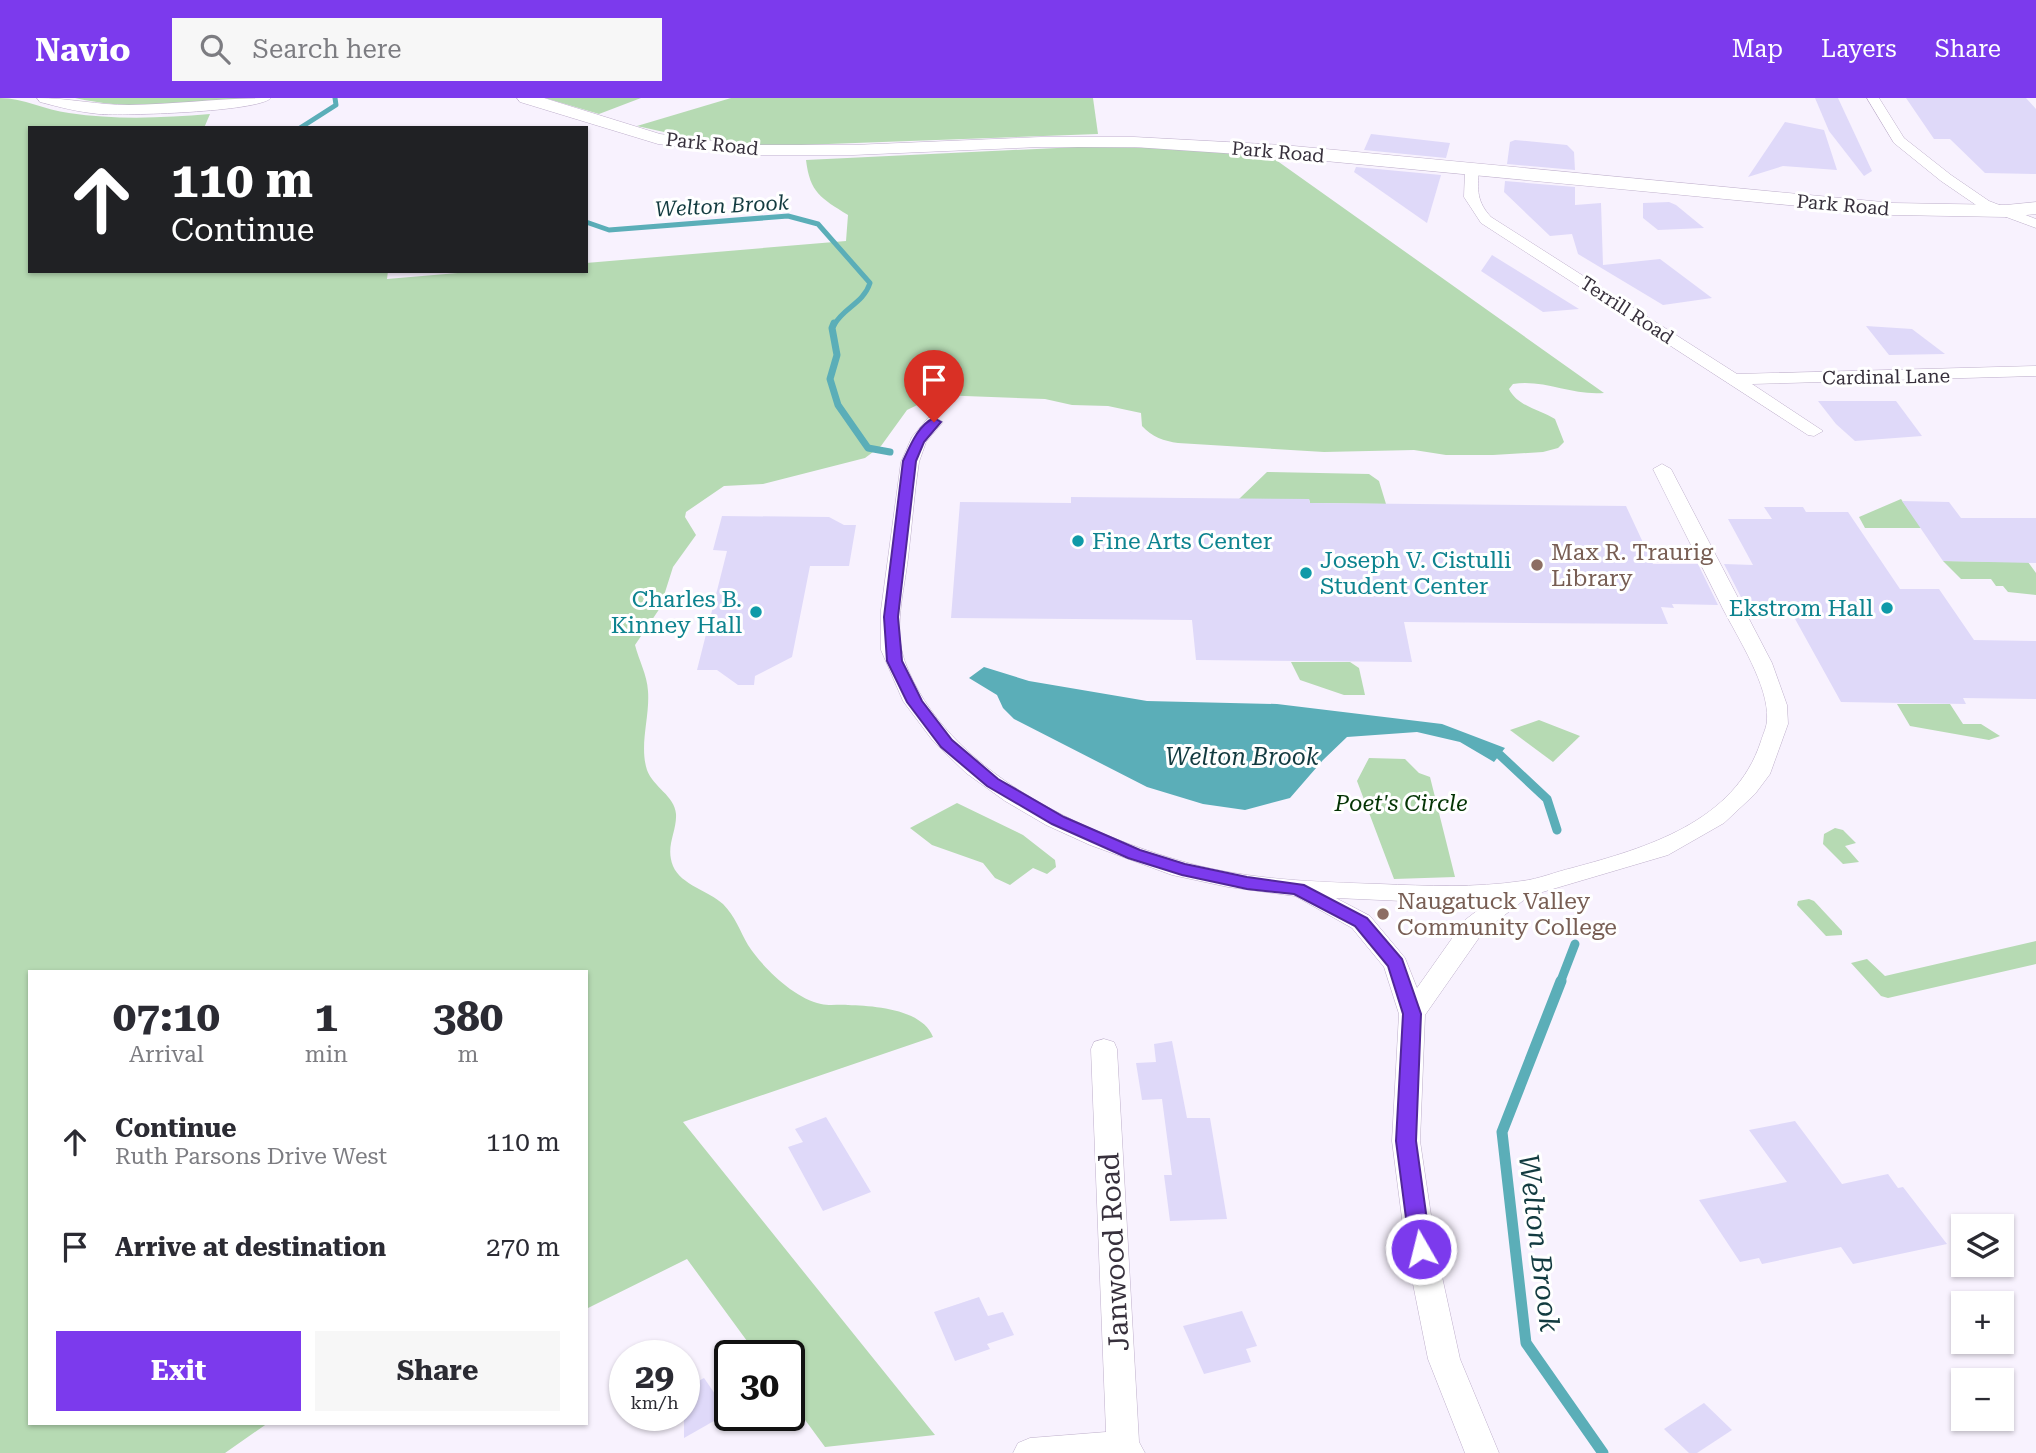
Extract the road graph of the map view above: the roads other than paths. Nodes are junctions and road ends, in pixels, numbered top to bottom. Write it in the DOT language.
graph roads {
  1 [pos="46,98"];
  2 [pos="262,98"];
  3 [pos="526,98"];
  4 [pos="1873,98"];
  5 [pos="1472,170"];
  6 [pos="2036,208"];
  7 [pos="2006,211"];
  8 [pos="2036,224"];
  9 [pos="2036,371"];
  10 [pos="1736,379"];
  11 [pos="934,422"];
  12 [pos="1814,431"];
  13 [pos="1662,469"];
  14 [pos="1298,889"];
  15 [pos="1521,890"];
  16 [pos="1412,1014"];
  17 [pos="1104,1049"];
  18 [pos="1126,1449"];
  19 [pos="1030,1453"];
  20 [pos="1482,1453"];
  1 -- 2 [label="main road"];
  3 -- 5 [label="main road, Park Road"];
  4 -- 7 [label="street"];
  5 -- 7 [label="main road, Park Road"];
  5 -- 10 [label="street, Terrill Road"];
  6 -- 7 [label="main road, Park Road"];
  7 -- 8 [label="street"];
  9 -- 10 [label="street, Cardinal Lane"];
  10 -- 12 [label="street, Terrill Road"];
  11 -- 14 [label="street"];
  13 -- 15 [label="street"];
  14 -- 15 [label="street"];
  14 -- 16 [label="street"];
  15 -- 16 [label="street"];
  16 -- 20 [label="street"];
  17 -- 18 [label="street, Janwood Road"];
  18 -- 19 [label="street"];
}
